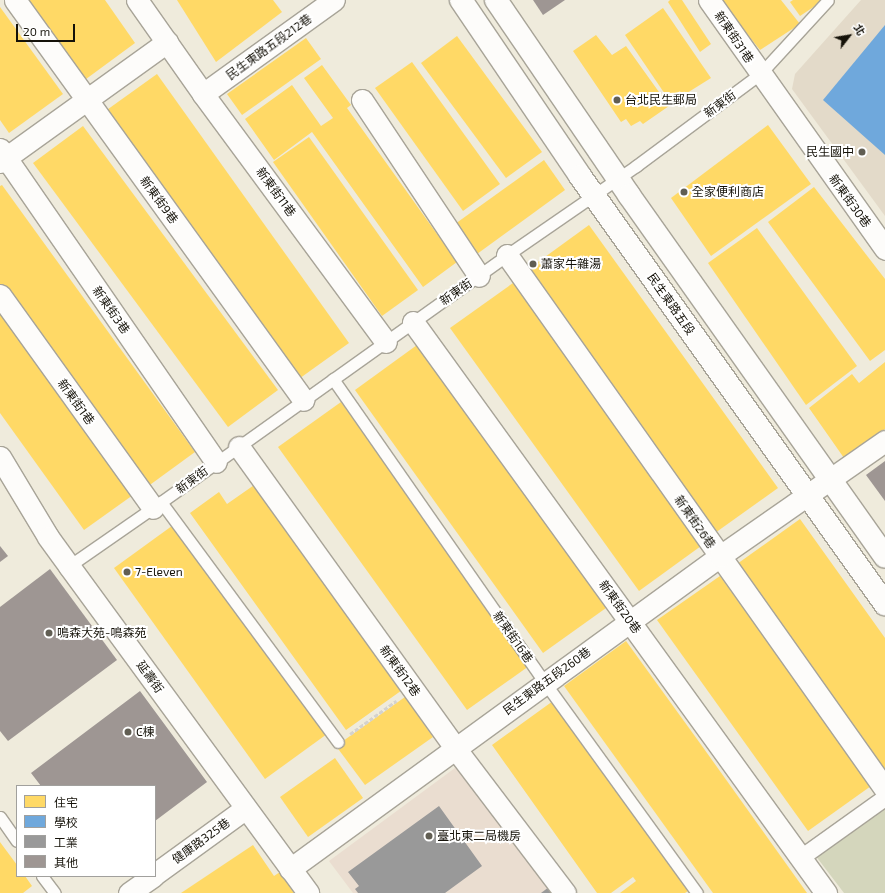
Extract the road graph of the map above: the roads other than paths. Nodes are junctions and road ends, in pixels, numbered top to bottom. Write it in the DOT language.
graph roads {
  1 [pos="15,0"];
  2 [pos="137,0"];
  3 [pos="334,0"];
  4 [pos="461,0"];
  5 [pos="496,0"];
  6 [pos="709,0"];
  7 [pos="828,0"];
  8 [pos="167,42"];
  9 [pos="760,74"];
  10 [pos="203,94"];
  11 [pos="86,99"];
  12 [pos="362,100"];
  13 [pos="2,156"];
  14 [pos="618,179"];
  15 [pos="594,194"];
  16 [pos="885,250"];
  17 [pos="507,254"];
  18 [pos="479,276"];
  19 [pos="0,295"];
  20 [pos="413,322"];
  21 [pos="386,342"];
  22 [pos="333,379"];
  23 [pos="303,400"];
  24 [pos="885,441"];
  25 [pos="239,447"];
  26 [pos="0,457"];
  27 [pos="216,462"];
  28 [pos="830,480"];
  29 [pos="806,496"];
  30 [pos="157,505"];
  31 [pos="720,556"];
  32 [pos="885,557"];
  33 [pos="69,566"];
  34 [pos="885,604"];
  35 [pos="630,621"];
  36 [pos="545,683"];
  37 [pos="338,742"];
  38 [pos="455,748"];
  39 [pos="885,789"];
  40 [pos="885,798"];
  41 [pos="246,808"];
  42 [pos="0,818"];
  43 [pos="16,840"];
  44 [pos="801,858"];
  45 [pos="290,869"];
  46 [pos="156,874"];
  47 [pos="43,877"];
  48 [pos="151,877"];
  49 [pos="54,893"];
  50 [pos="129,893"];
  51 [pos="308,893"];
  52 [pos="565,893"];
  53 [pos="697,893"];
  54 [pos="826,893"];
  1 -- 11 [label="street, 新東街9巷"];
  2 -- 8 [label="street, 新東街11巷"];
  3 -- 10 [label="street, 民生東路五段212巷"];
  4 -- 15 [label="street, 民生東路五段"];
  5 -- 14 [label="street"];
  6 -- 9 [label="street, 新東街31巷"];
  7 -- 9 [label="lane, 新東街"];
  8 -- 10 [label="street, 新東街11巷"];
  8 -- 11 [label="street"];
  9 -- 14 [label="lane, 新東街"];
  9 -- 16 [label="street, 新東街30巷"];
  10 -- 21 [label="street, 新東街11巷"];
  11 -- 13 [label="street"];
  11 -- 23 [label="street, 新東街9巷"];
  12 -- 18 [label="street"];
  13 -- 27 [label="street, 新東街3巷"];
  14 -- 15 [label="lane, 新東街"];
  14 -- 28 [label="street"];
  15 -- 17 [label="lane, 新東街"];
  15 -- 29 [label="street, 民生東路五段"];
  17 -- 18 [label="lane, 新東街"];
  17 -- 31 [label="street, 新東街26巷"];
  18 -- 20 [label="lane, 新東街"];
  19 -- 30 [label="street, 新東街1巷"];
  20 -- 21 [label="lane, 新東街"];
  20 -- 35 [label="street, 新東街20巷"];
  21 -- 22 [label="lane, 新東街"];
  22 -- 23 [label="lane, 新東街"];
  22 -- 36 [label="lane, 新東街16巷"];
  23 -- 25 [label="lane, 新東街"];
  24 -- 28 [label="street, 民生東路五段260巷"];
  25 -- 27 [label="lane, 新東街"];
  25 -- 38 [label="street, 新東街12巷"];
  26 -- 33 [label="street, 延壽街"];
  27 -- 30 [label="lane, 新東街"];
  28 -- 29 [label="street, 民生東路五段260巷"];
  28 -- 32 [label="street"];
  29 -- 31 [label="street, 民生東路五段260巷"];
  29 -- 34 [label="street, 民生東路五段"];
  30 -- 33 [label="lane, 新東街"];
  30 -- 37 [label="lane"];
  31 -- 35 [label="street, 民生東路五段260巷"];
  31 -- 39 [label="street, 新東街26巷"];
  33 -- 41 [label="street, 延壽街"];
  35 -- 36 [label="street, 民生東路五段260巷"];
  35 -- 44 [label="street, 新東街20巷"];
  36 -- 38 [label="street, 民生東路五段260巷"];
  36 -- 53 [label="lane, 新東街16巷"];
  38 -- 45 [label="street, 民生東路五段260巷"];
  38 -- 52 [label="street, 新東街12巷"];
  40 -- 44 [label="street"];
  41 -- 45 [label="street, 延壽街"];
  41 -- 46 [label="street, 健康路325巷"];
  42 -- 43 [label="lane"];
  44 -- 54 [label="street, 新東街20巷"];
  45 -- 51 [label="street, 延壽街"];
  47 -- 49 [label="lane"];
  48 -- 50 [label="street, 健康路325巷"];
}
